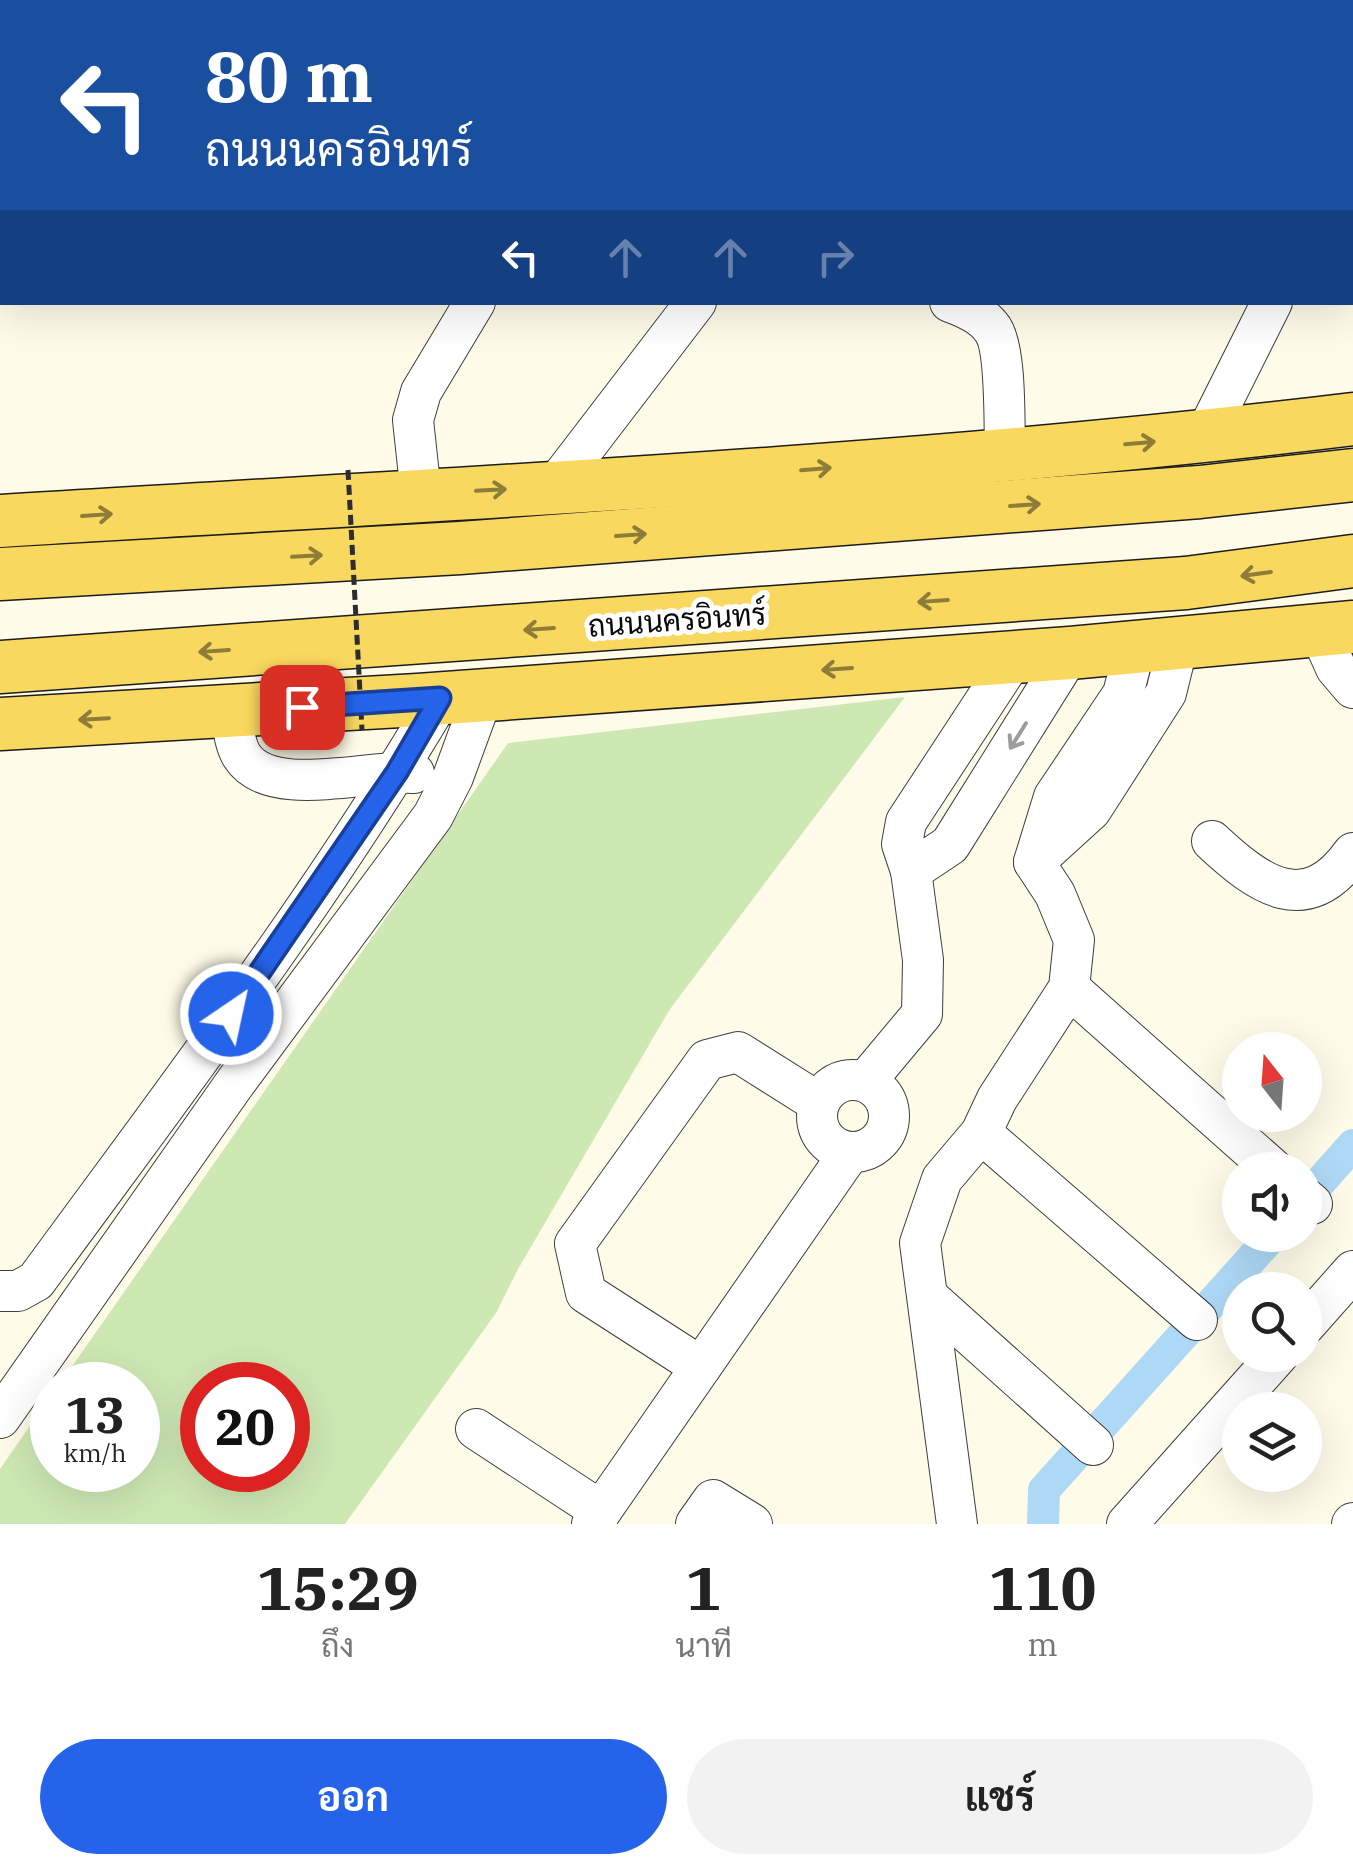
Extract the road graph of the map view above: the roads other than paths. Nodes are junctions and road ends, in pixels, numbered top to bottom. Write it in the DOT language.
graph roads {
  1 [pos="473,305"];
  2 [pos="694,305"];
  3 [pos="958,305"];
  4 [pos="1270,305"];
  5 [pos="1353,419"];
  6 [pos="1204,438"];
  7 [pos="1006,454"];
  8 [pos="1353,475"];
  9 [pos="555,486"];
  10 [pos="421,494"];
  11 [pos="0,522"];
  12 [pos="1353,561"];
  13 [pos="0,574"];
  14 [pos="1336,629"];
  15 [pos="1157,646"];
  16 [pos="1070,653"];
  17 [pos="1014,657"];
  18 [pos="0,666"];
  19 [pos="1353,688"];
  20 [pos="462,697"];
  21 [pos="231,711"];
  22 [pos="0,724"];
  23 [pos="397,772"];
  24 [pos="453,777"];
  25 [pos="1212,841"];
  26 [pos="1353,853"];
  27 [pos="911,871"];
  28 [pos="1069,988"];
  29 [pos="866,1082"];
  30 [pos="819,1103"];
  31 [pos="981,1133"];
  32 [pos="850,1152"];
  33 [pos="1254,1152"];
  34 [pos="1353,1271"];
  35 [pos="0,1291"];
  36 [pos="929,1298"];
  37 [pos="1322,1307"];
  38 [pos="1197,1320"];
  39 [pos="701,1367"];
  40 [pos="1263,1372"];
  41 [pos="0,1418"];
  42 [pos="476,1429"];
  43 [pos="1092,1445"];
  44 [pos="596,1517"];
  45 [pos="696,1524"];
  46 [pos="752,1524"];
  47 [pos="956,1524"];
  48 [pos="1127,1524"];
  1 -- 10 [label="street"];
  2 -- 9 [label="street"];
  3 -- 7 [label="street"];
  4 -- 6 [label="street"];
  5 -- 6 [label="main road"];
  7 -- 6 [label="main road, one-way"];
  9 -- 7 [label="main road, one-way"];
  13 -- 8 [label="main road, one-way"];
  10 -- 9 [label="main road, one-way"];
  11 -- 10 [label="main road, one-way"];
  12 -- 18 [label="main road, ถนนนครอินทร์, one-way"];
  14 -- 15 [label="main road, ถนนนครอินทร์"];
  14 -- 19 [label="street"];
  15 -- 16 [label="main road, ถนนนครอินทร์"];
  15 -- 28 [label="street"];
  16 -- 17 [label="main road, ถนนนครอินทร์"];
  16 -- 27 [label="street, one-way"];
  17 -- 20 [label="main road, ถนนนครอินทร์, one-way"];
  17 -- 27 [label="street"];
  20 -- 21 [label="main road, ถนนนครอินทร์"];
  20 -- 23 [label="street"];
  20 -- 24 [label="street"];
  21 -- 22 [label="main road, ถนนนครอินทร์, one-way"];
  21 -- 23 [label="street"];
  23 -- 24 [label="street"];
  23 -- 35 [label="street"];
  24 -- 41 [label="street"];
  25 -- 26 [label="street"];
  27 -- 29 [label="street"];
  28 -- 31 [label="street"];
  28 -- 33 [label="street"];
  29 -- 30 [label="street"];
  29 -- 32 [label="street"];
  30 -- 32 [label="street"];
  30 -- 39 [label="street"];
  31 -- 36 [label="street"];
  31 -- 38 [label="street"];
  32 -- 39 [label="street"];
  34 -- 37 [label="street"];
  36 -- 43 [label="street"];
  36 -- 47 [label="street"];
  39 -- 44 [label="street"];
  40 -- 48 [label="street"];
  42 -- 44 [label="street"];
  45 -- 46 [label="street"];
}
